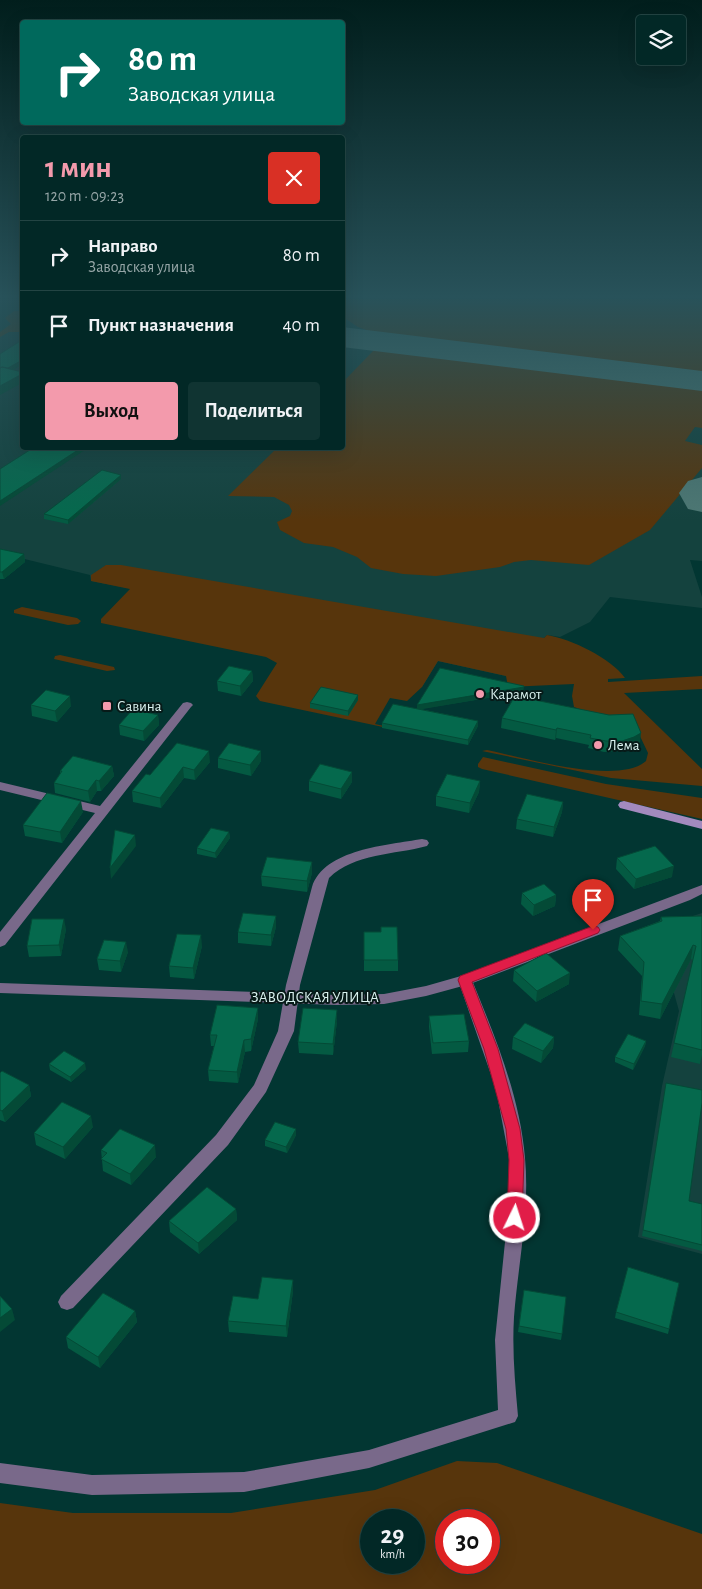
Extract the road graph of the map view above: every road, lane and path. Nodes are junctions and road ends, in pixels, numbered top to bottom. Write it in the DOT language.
graph roads {
  1 [pos="187,705"];
  2 [pos="0,786"];
  3 [pos="624,804"];
  4 [pos="104,811"];
  5 [pos="702,825"];
  6 [pos="422,843"];
  7 [pos="702,889"];
  8 [pos="0,942"];
  9 [pos="465,980"];
  10 [pos="0,988"];
  11 [pos="292,998"];
  12 [pos="68,1302"];
  13 [pos="0,1473"];
  1 -- 4 [label="street"];
  2 -- 4 [label="street"];
  3 -- 5 [label="main road"];
  4 -- 8 [label="street"];
  6 -- 11 [label="street"];
  7 -- 9 [label="street, ЗАВОДСКАЯ УЛИЦА"];
  9 -- 11 [label="street, ЗАВОДСКАЯ УЛИЦА"];
  9 -- 13 [label="street"];
  10 -- 11 [label="street, ЗАВОДСКАЯ УЛИЦА"];
  11 -- 12 [label="street"];
}
